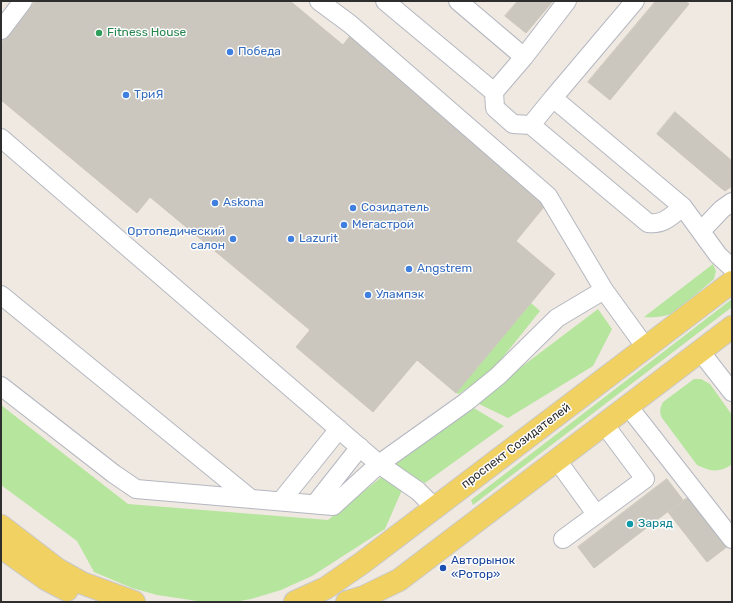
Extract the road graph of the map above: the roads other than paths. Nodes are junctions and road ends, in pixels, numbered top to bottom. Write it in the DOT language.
graph roads {
  1 [pos="23,1"];
  2 [pos="319,1"];
  3 [pos="385,1"];
  4 [pos="458,1"];
  5 [pos="567,1"];
  6 [pos="635,1"];
  7 [pos="1,30"];
  8 [pos="524,57"];
  9 [pos="494,92"];
  10 [pos="553,98"];
  11 [pos="531,125"];
  12 [pos="1,138"];
  13 [pos="732,202"];
  14 [pos="683,207"];
  15 [pos="701,231"];
  16 [pos="732,268"];
  17 [pos="732,282"];
  18 [pos="604,290"];
  19 [pos="1,295"];
  20 [pos="732,327"];
  21 [pos="646,348"];
  22 [pos="700,351"];
  23 [pos="1,386"];
  24 [pos="732,392"];
  25 [pos="628,406"];
  26 [pos="604,424"];
  27 [pos="339,429"];
  28 [pos="360,447"];
  29 [pos="557,460"];
  30 [pos="379,464"];
  31 [pos="463,486"];
  32 [pos="251,499"];
  33 [pos="281,501"];
  34 [pos="315,504"];
  35 [pos="435,508"];
  36 [pos="485,514"];
  37 [pos="596,514"];
  38 [pos="1,526"];
  39 [pos="563,539"];
  40 [pos="732,539"];
  41 [pos="1,547"];
  42 [pos="359,600"];
  43 [pos="91,602"];
  44 [pos="134,602"];
  45 [pos="295,602"];
  1 -- 7 [label="lane"];
  2 -- 18 [label="lane"];
  3 -- 9 [label="lane"];
  4 -- 8 [label="lane"];
  5 -- 8 [label="lane"];
  6 -- 10 [label="lane"];
  8 -- 9 [label="lane"];
  9 -- 11 [label="lane"];
  10 -- 11 [label="lane"];
  10 -- 14 [label="lane"];
  11 -- 14 [label="lane"];
  12 -- 27 [label="lane"];
  13 -- 15 [label="lane"];
  14 -- 15 [label="lane"];
  15 -- 16 [label="lane"];
  17 -- 21 [label="main road, проспект Созидателей"];
  18 -- 21 [label="lane"];
  18 -- 30 [label="lane"];
  19 -- 32 [label="lane"];
  20 -- 22 [label="main road"];
  21 -- 31 [label="main road, проспект Созидателей"];
  22 -- 24 [label="lane"];
  22 -- 25 [label="main road"];
  23 -- 32 [label="lane"];
  25 -- 26 [label="main road"];
  25 -- 40 [label="lane"];
  26 -- 29 [label="main road"];
  26 -- 37 [label="lane"];
  27 -- 28 [label="lane"];
  27 -- 33 [label="lane"];
  28 -- 30 [label="lane"];
  28 -- 34 [label="lane"];
  29 -- 36 [label="main road"];
  29 -- 37 [label="lane"];
  30 -- 34 [label="lane"];
  30 -- 35 [label="lane"];
  31 -- 35 [label="main road, проспект Созидателей"];
  31 -- 36 [label="main road"];
  32 -- 33 [label="lane"];
  33 -- 34 [label="lane"];
  35 -- 45 [label="main road, проспект Созидателей"];
  36 -- 42 [label="main road"];
  37 -- 39 [label="lane"];
  38 -- 44 [label="main road"];
  41 -- 43 [label="main road"];
}
